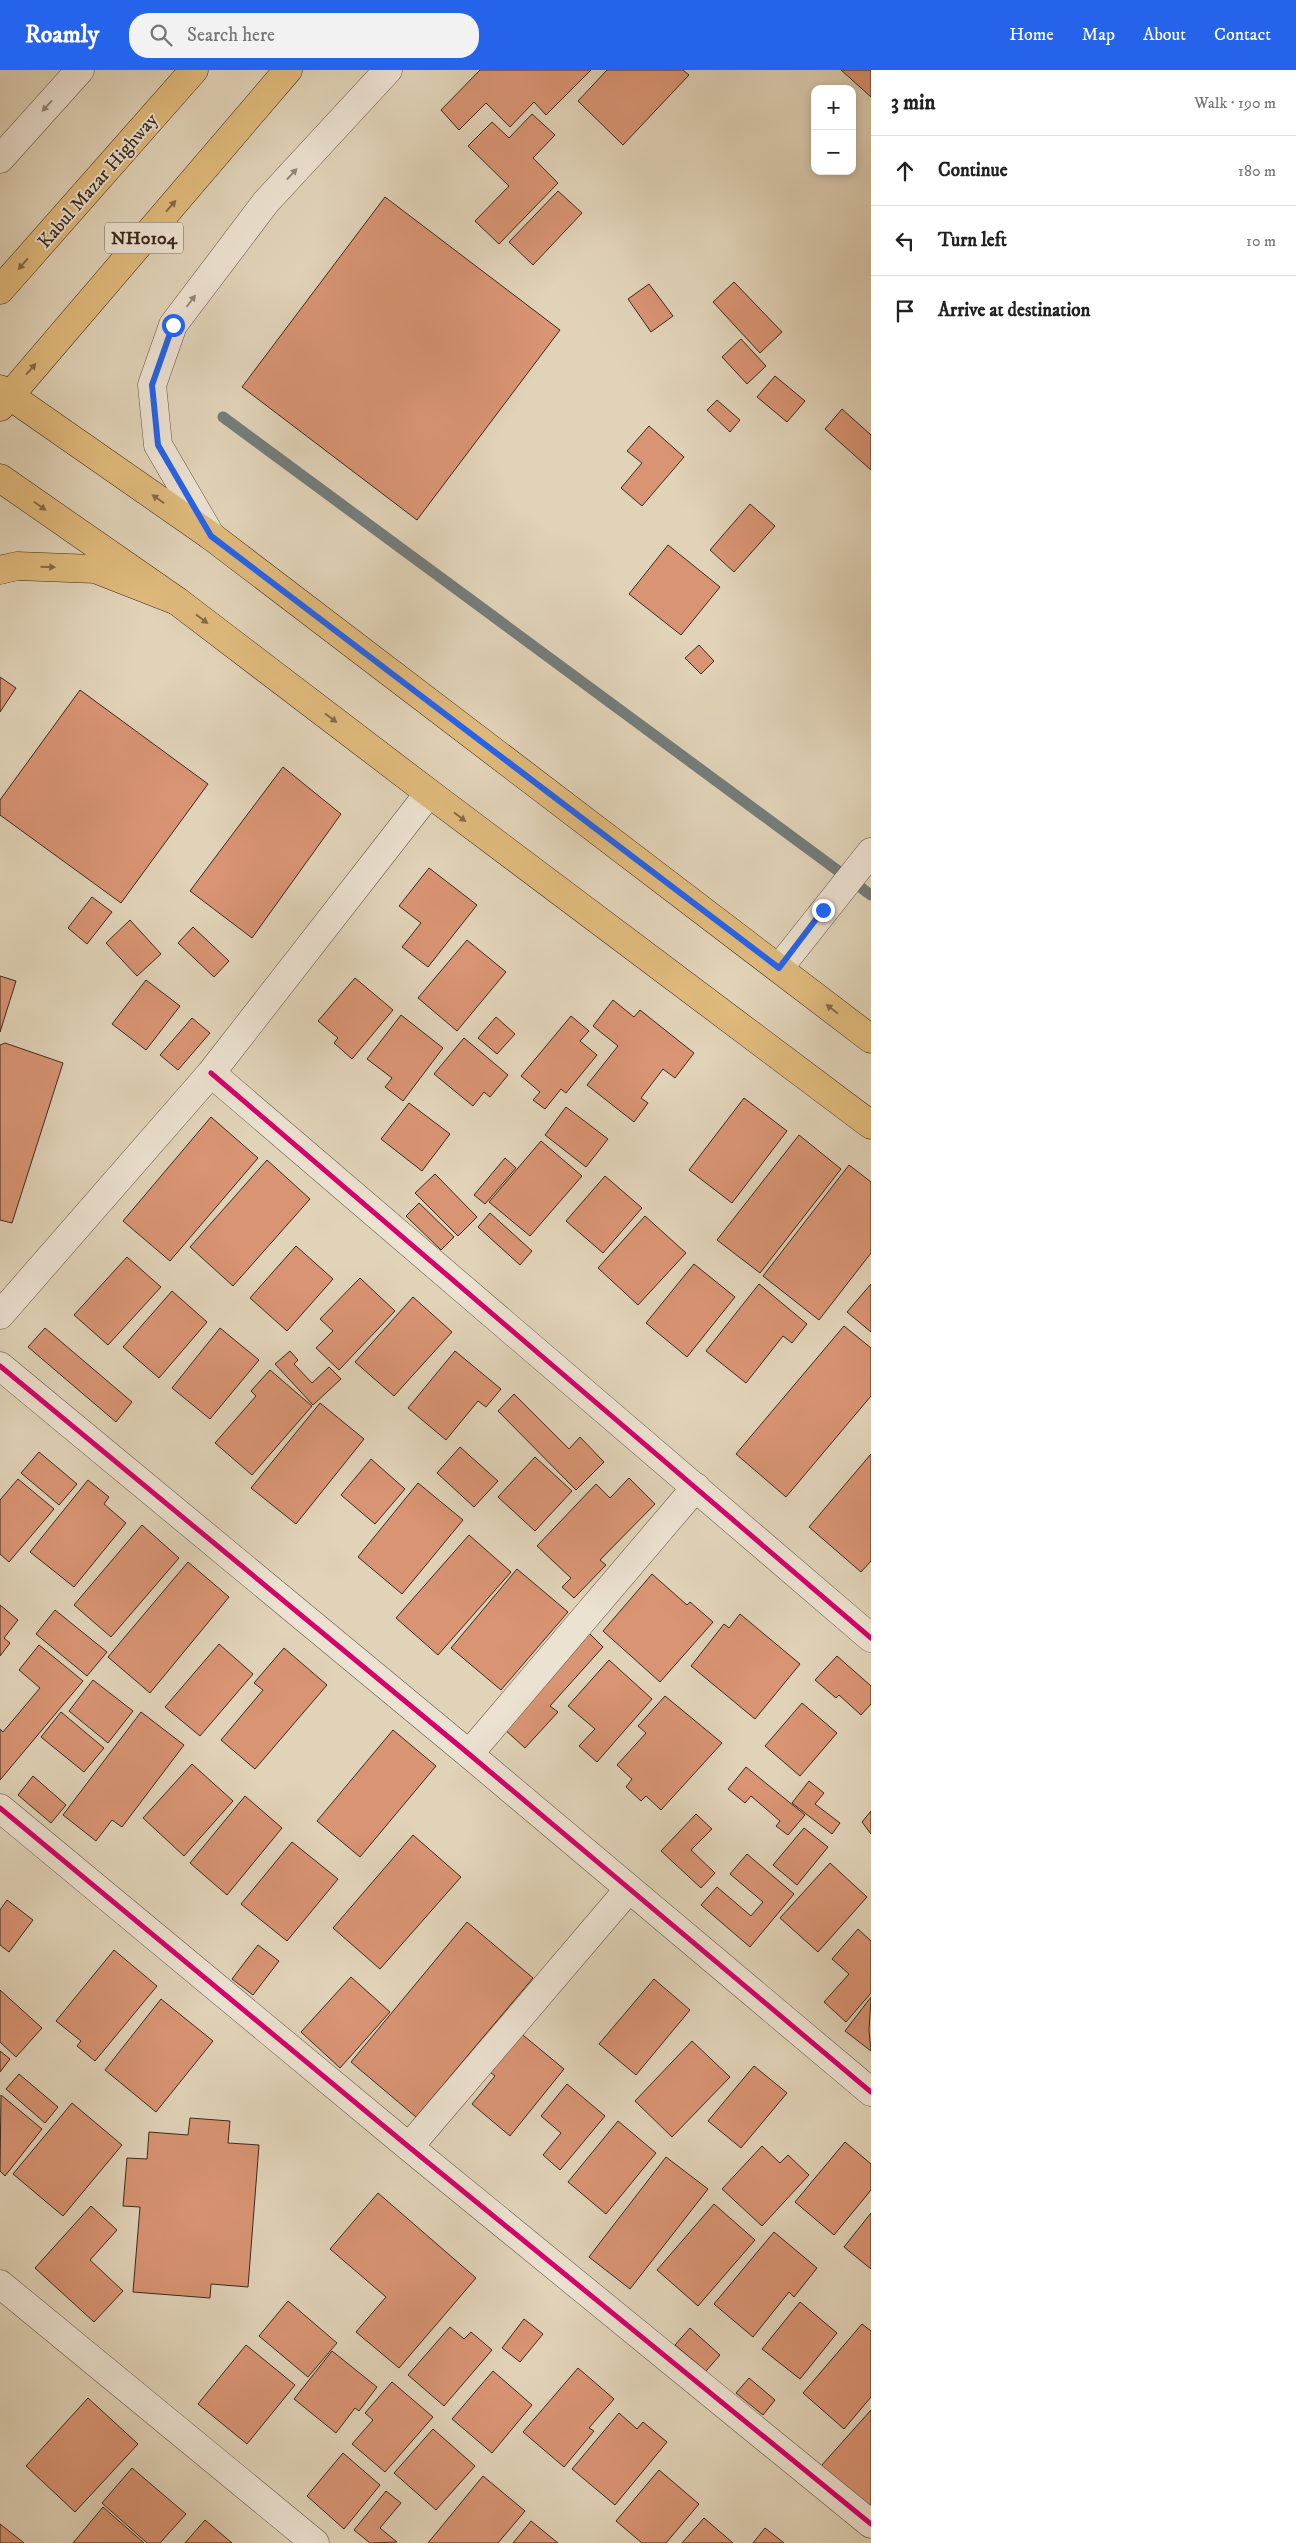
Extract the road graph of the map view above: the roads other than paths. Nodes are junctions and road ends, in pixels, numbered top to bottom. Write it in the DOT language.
graph roads {
  1 [pos="80,70"];
  2 [pos="194,70"];
  3 [pos="288,70"];
  4 [pos="388,70"];
  5 [pos="0,159"];
  6 [pos="0,290"];
  7 [pos="3,397"];
  8 [pos="0,478"];
  9 [pos="211,536"];
  10 [pos="0,570"];
  11 [pos="177,601"];
  12 [pos="428,793"];
  13 [pos="871,852"];
  14 [pos="779,968"];
  15 [pos="871,1039"];
  16 [pos="211,1073"];
  17 [pos="871,1125"];
  18 [pos="0,1314"];
  19 [pos="0,1366"];
  20 [pos="696,1487"];
  21 [pos="871,1638"];
  22 [pos="469,1754"];
  23 [pos="0,1808"];
  24 [pos="628,1890"];
  25 [pos="871,2092"];
  26 [pos="409,2147"];
  27 [pos="0,2284"];
  28 [pos="871,2524"];
  29 [pos="315,2543"];
  1 -- 5 [label="street, one-way"];
  2 -- 6 [label="main road, Kabul Mazar Highway, one-way"];
  7 -- 3 [label="main road, NH0104, one-way"];
  9 -- 4 [label="street, one-way"];
  9 -- 7 [label="main road, one-way"];
  8 -- 11 [label="main road, one-way"];
  9 -- 14 [label="main road"];
  10 -- 11 [label="main road, one-way"];
  11 -- 12 [label="main road, one-way"];
  12 -- 16 [label="street"];
  12 -- 17 [label="main road, one-way"];
  13 -- 14 [label="street"];
  15 -- 14 [label="main road, one-way"];
  16 -- 18 [label="street"];
  16 -- 20 [label="street"];
  19 -- 22 [label="street"];
  20 -- 21 [label="street"];
  20 -- 22 [label="street"];
  22 -- 24 [label="street"];
  23 -- 26 [label="street"];
  24 -- 25 [label="street"];
  24 -- 26 [label="street"];
  26 -- 28 [label="street"];
  27 -- 29 [label="street"];
}
